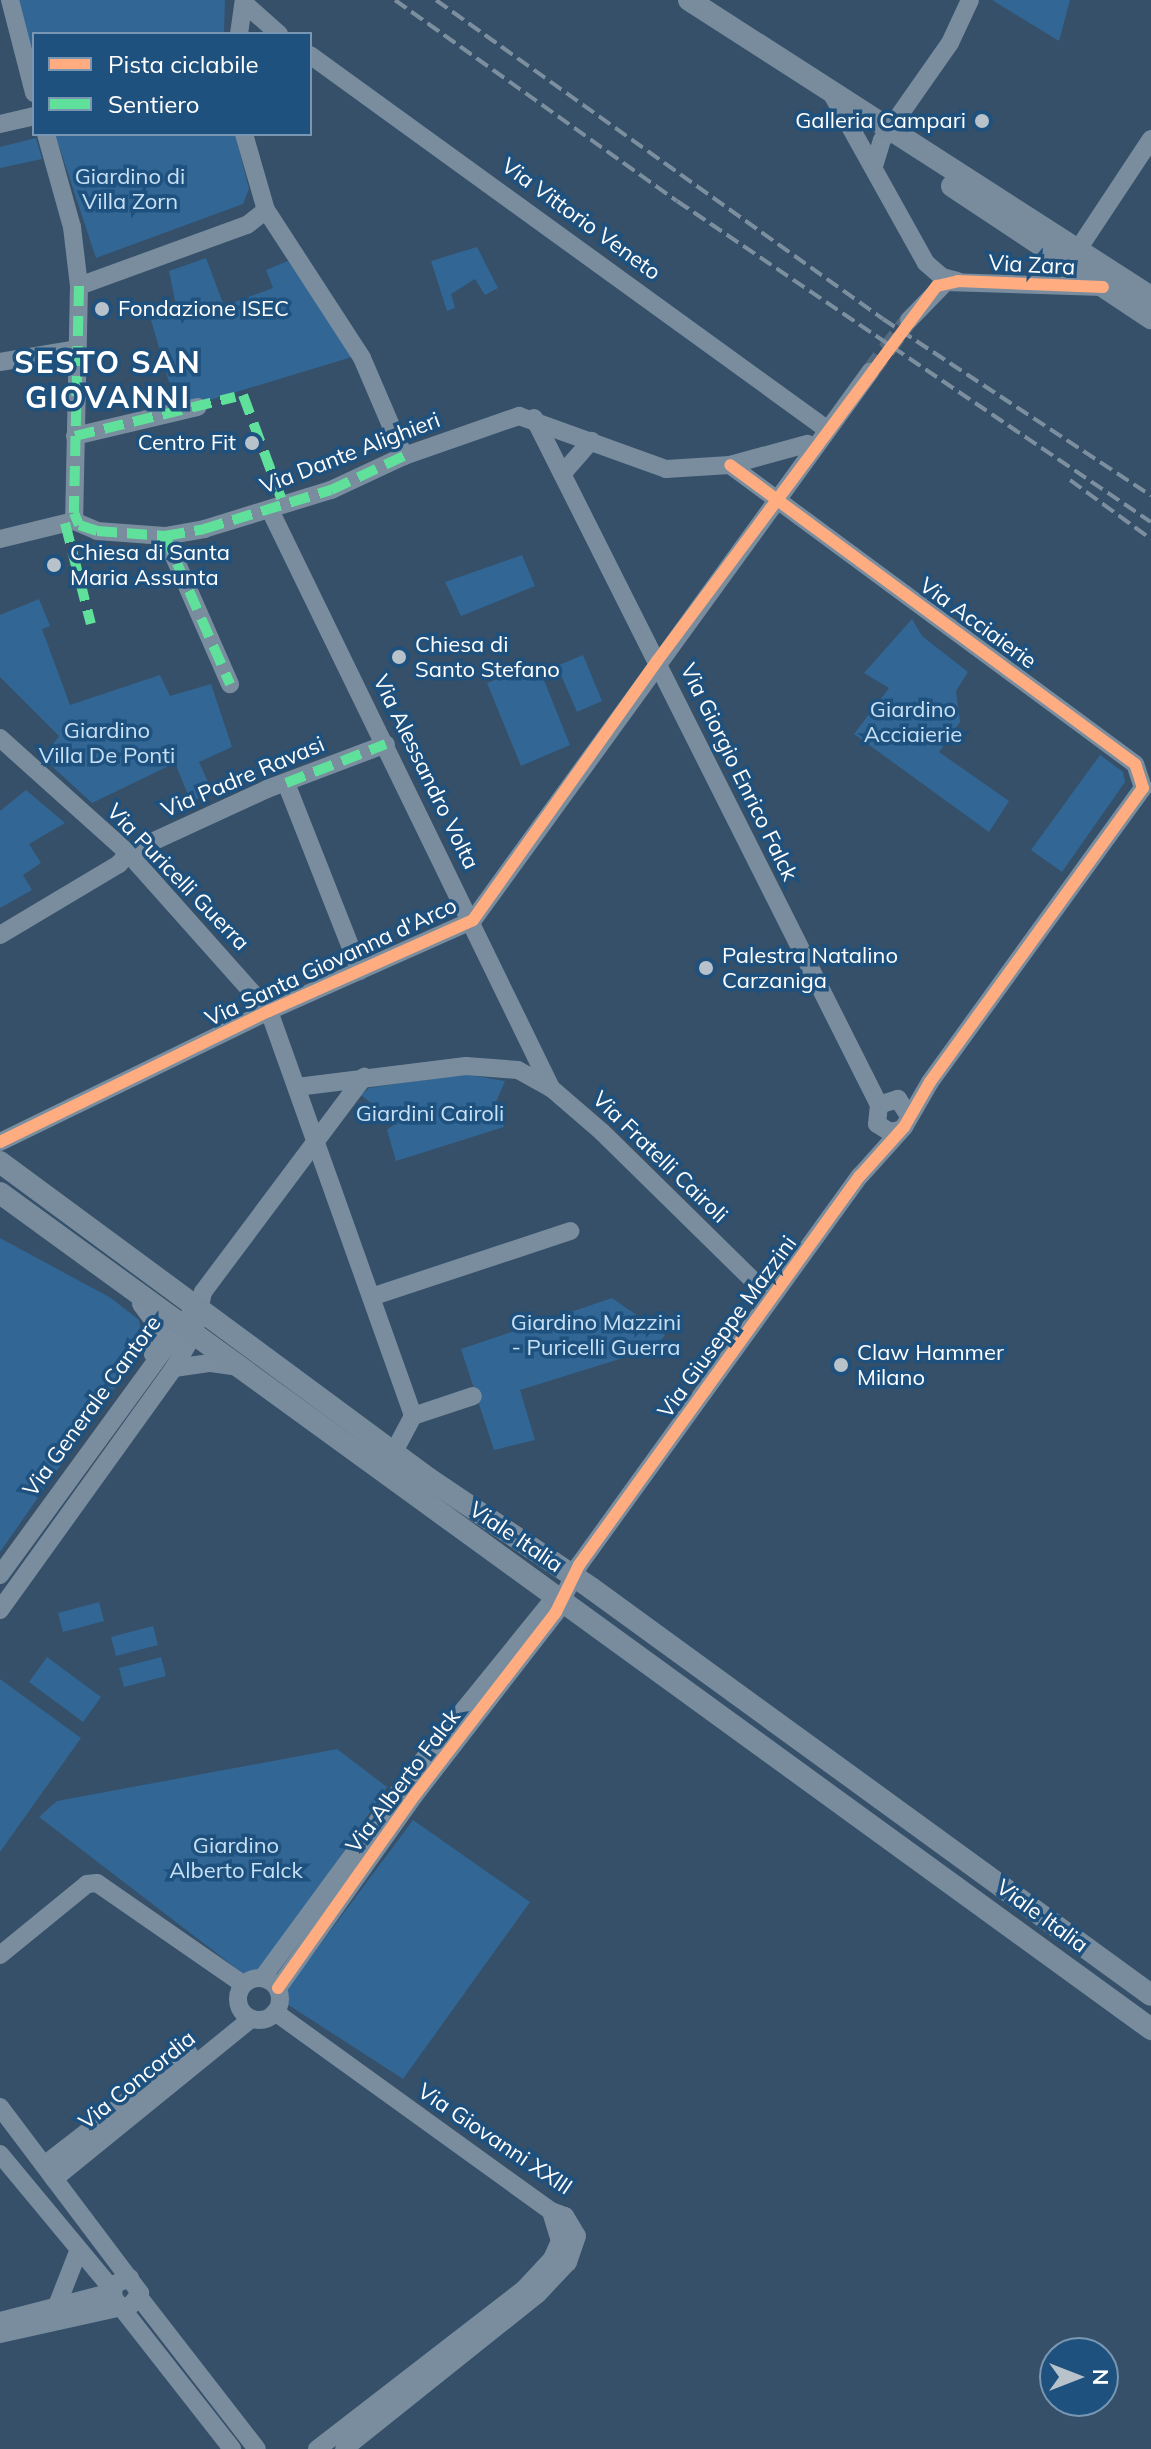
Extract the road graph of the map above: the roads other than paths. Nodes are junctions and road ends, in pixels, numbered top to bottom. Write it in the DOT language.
graph roads {
  1 [pos="10,0"];
  2 [pos="689,0"];
  3 [pos="970,0"];
  4 [pos="244,1"];
  5 [pos="8,26"];
  6 [pos="239,32"];
  7 [pos="277,32"];
  8 [pos="312,56"];
  9 [pos="32,88"];
  10 [pos="833,96"];
  11 [pos="32,116"];
  12 [pos="0,124"];
  13 [pos="886,134"];
  14 [pos="47,136"];
  15 [pos="245,136"];
  16 [pos="1151,139"];
  17 [pos="1144,163"];
  18 [pos="874,166"];
  19 [pos="266,210"];
  20 [pos="1074,256"];
  21 [pos="926,263"];
  22 [pos="958,281"];
  23 [pos="1052,284"];
  24 [pos="79,286"];
  25 [pos="1103,287"];
  26 [pos="1151,297"];
  27 [pos="1151,318"];
  28 [pos="78,349"];
  29 [pos="0,362"];
  30 [pos="870,372"];
  31 [pos="198,407"];
  32 [pos="534,418"];
  33 [pos="828,426"];
  34 [pos="75,436"];
  35 [pos="591,441"];
  36 [pos="807,444"];
  37 [pos="404,456"];
  38 [pos="730,465"];
  39 [pos="563,473"];
  40 [pos="776,500"];
  41 [pos="270,510"];
  42 [pos="74,521"];
  43 [pos="165,536"];
  44 [pos="0,539"];
  45 [pos="657,661"];
  46 [pos="230,684"];
  47 [pos="0,738"];
  48 [pos="386,744"];
  49 [pos="286,783"];
  50 [pos="1143,788"];
  51 [pos="128,853"];
  52 [pos="473,920"];
  53 [pos="0,935"];
  54 [pos="360,971"];
  55 [pos="269,1011"];
  56 [pos="531,1046"];
  57 [pos="494,1066"];
  58 [pos="364,1077"];
  59 [pos="297,1087"];
  60 [pos="551,1088"];
  61 [pos="878,1114"];
  62 [pos="904,1116"];
  63 [pos="314,1137"];
  64 [pos="0,1142"];
  65 [pos="0,1162"];
  66 [pos="860,1176"];
  67 [pos="0,1193"];
  68 [pos="570,1231"];
  69 [pos="91,1260"];
  70 [pos="371,1297"];
  71 [pos="198,1306"];
  72 [pos="762,1309"];
  73 [pos="188,1328"];
  74 [pos="174,1368"];
  75 [pos="242,1368"];
  76 [pos="142,1378"];
  77 [pos="473,1396"];
  78 [pos="413,1416"];
  79 [pos="389,1462"];
  80 [pos="7,1559"];
  81 [pos="0,1575"];
  82 [pos="572,1575"];
  83 [pos="559,1599"];
  84 [pos="0,1610"];
  85 [pos="0,1955"];
  86 [pos="270,1982"];
  87 [pos="243,1984"];
  88 [pos="1151,1995"];
  89 [pos="275,2012"];
  90 [pos="246,2015"];
  91 [pos="1151,2029"];
  92 [pos="0,2107"];
  93 [pos="0,2154"];
  94 [pos="49,2172"];
  95 [pos="551,2211"];
  96 [pos="78,2252"];
  97 [pos="130,2278"];
  98 [pos="115,2295"];
  99 [pos="139,2297"];
  100 [pos="56,2308"];
  101 [pos="0,2321"];
  102 [pos="0,2334"];
  103 [pos="232,2449"];
  104 [pos="257,2449"];
  105 [pos="317,2449"];
  106 [pos="344,2449"];
  1 -- 5 [label="street"];
  2 -- 10 [label="main road"];
  3 -- 13 [label="street"];
  4 -- 6 [label="street"];
  4 -- 7 [label="street"];
  5 -- 9 [label="street"];
  8 -- 33 [label="street, Via Vittorio Veneto"];
  10 -- 13 [label="main road"];
  10 -- 18 [label="street"];
  11 -- 12 [label="street"];
  13 -- 18 [label="street"];
  13 -- 20 [label="main road"];
  14 -- 24 [label="street"];
  15 -- 19 [label="street"];
  16 -- 17 [label="street, Via Zara"];
  17 -- 20 [label="street, Via Zara"];
  18 -- 21 [label="street"];
  19 -- 24 [label="street"];
  19 -- 37 [label="street"];
  20 -- 23 [label="street, Via Zara"];
  20 -- 25 [label="main road"];
  20 -- 26 [label="main road"];
  21 -- 22 [label="street"];
  21 -- 22 [label="street"];
  22 -- 23 [label="street, Via Zara"];
  23 -- 25 [label="street, Via Zara"];
  24 -- 28 [label="street"];
  25 -- 27 [label="main road"];
  28 -- 29 [label="street"];
  28 -- 34 [label="street"];
  30 -- 33 [label="street"];
  31 -- 34 [label="street"];
  32 -- 35 [label="street"];
  32 -- 37 [label="street, Via Dante Alighieri"];
  32 -- 39 [label="street, Via Giorgio Enrico Falck"];
  33 -- 36 [label="street"];
  33 -- 40 [label="street"];
  34 -- 42 [label="street"];
  35 -- 38 [label="street"];
  35 -- 39 [label="street"];
  36 -- 38 [label="street"];
  36 -- 40 [label="street"];
  37 -- 41 [label="street, Via Dante Alighieri"];
  38 -- 40 [label="street, Via Acciaierie"];
  39 -- 45 [label="street, Via Giorgio Enrico Falck"];
  40 -- 45 [label="street, Via Santa Giovanna d'Arco"];
  40 -- 50 [label="street, Via Acciaierie"];
  41 -- 43 [label="street, Via Dante Alighieri"];
  41 -- 48 [label="street, Via Alessandro Volta"];
  42 -- 43 [label="street, Via Dante Alighieri"];
  42 -- 44 [label="street"];
  43 -- 46 [label="street"];
  45 -- 52 [label="street, Via Santa Giovanna d'Arco"];
  45 -- 61 [label="street, Via Giorgio Enrico Falck"];
  47 -- 51 [label="street, Via Puricelli Guerra"];
  48 -- 49 [label="street, Via Padre Ravasi"];
  48 -- 52 [label="street, Via Alessandro Volta"];
  49 -- 51 [label="street, Via Padre Ravasi"];
  49 -- 54 [label="street"];
  50 -- 62 [label="street, Via Giuseppe Mazzini"];
  51 -- 53 [label="street, Via Padre Ravasi"];
  51 -- 55 [label="street, Via Puricelli Guerra"];
  52 -- 54 [label="street, Via Santa Giovanna d'Arco"];
  52 -- 56 [label="street, Via Alessandro Volta"];
  54 -- 55 [label="street, Via Santa Giovanna d'Arco"];
  55 -- 59 [label="street, Via Puricelli Guerra"];
  55 -- 64 [label="street, Via Santa Giovanna d'Arco"];
  56 -- 57 [label="street, Via Fratelli Cairoli"];
  56 -- 60 [label="street, Via Alessandro Volta"];
  57 -- 58 [label="street, Via Fratelli Cairoli"];
  57 -- 60 [label="street, Via Fratelli Cairoli"];
  58 -- 59 [label="street, Via Fratelli Cairoli"];
  58 -- 63 [label="street, Via Generale Cantore"];
  59 -- 63 [label="street, Via Puricelli Guerra"];
  60 -- 72 [label="street, Via Fratelli Cairoli"];
  61 -- 62 [label="street"];
  61 -- 62 [label="street"];
  61 -- 66 [label="street, Via Giuseppe Mazzini"];
  62 -- 66 [label="street, Via Giuseppe Mazzini"];
  63 -- 70 [label="street, Via Puricelli Guerra"];
  63 -- 71 [label="street, Via Generale Cantore"];
  65 -- 71 [label="main road, Viale Italia"];
  66 -- 72 [label="street, Via Giuseppe Mazzini"];
  67 -- 69 [label="main road, Viale Italia"];
  68 -- 70 [label="street"];
  69 -- 73 [label="main road, Viale Italia"];
  69 -- 76 [label="street, Viale Italia"];
  70 -- 78 [label="street, Via Puricelli Guerra"];
  71 -- 73 [label="street, Via Generale Cantore"];
  71 -- 79 [label="main road, Viale Italia"];
  72 -- 82 [label="street, Via Giuseppe Mazzini"];
  73 -- 74 [label="street, Via Generale Cantore"];
  73 -- 75 [label="main road, Viale Italia"];
  73 -- 76 [label="street, Via Generale Cantore"];
  74 -- 75 [label="street, Via Generale Cantore"];
  74 -- 84 [label="street, Via Generale Cantore"];
  75 -- 79 [label="main road, Viale Italia"];
  76 -- 80 [label="street, Via Generale Cantore"];
  77 -- 78 [label="street"];
  78 -- 79 [label="street"];
  79 -- 82 [label="main road, Viale Italia"];
  79 -- 83 [label="main road, Viale Italia"];
  80 -- 81 [label="street, Via Generale Cantore"];
  82 -- 83 [label="street, Via Giuseppe Mazzini"];
  82 -- 88 [label="main road, Viale Italia"];
  83 -- 86 [label="street, Via Alberto Falck"];
  83 -- 91 [label="main road, Viale Italia"];
  85 -- 87 [label="street"];
  86 -- 87 [label="street"];
  86 -- 89 [label="street"];
  87 -- 90 [label="street"];
  89 -- 90 [label="street"];
  89 -- 95 [label="street, Via Giovanni XXIII"];
  90 -- 94 [label="street, Via Concordia"];
  92 -- 94 [label="street"];
  93 -- 96 [label="street"];
  94 -- 97 [label="street"];
  95 -- 105 [label="street"];
  95 -- 106 [label="street, Via Giovanni XXIII"];
  96 -- 98 [label="street"];
  96 -- 100 [label="street"];
  97 -- 98 [label="street"];
  97 -- 99 [label="street"];
  98 -- 99 [label="street"];
  98 -- 100 [label="street"];
  98 -- 102 [label="street"];
  98 -- 103 [label="street"];
  99 -- 104 [label="street"];
  100 -- 101 [label="street"];
}
